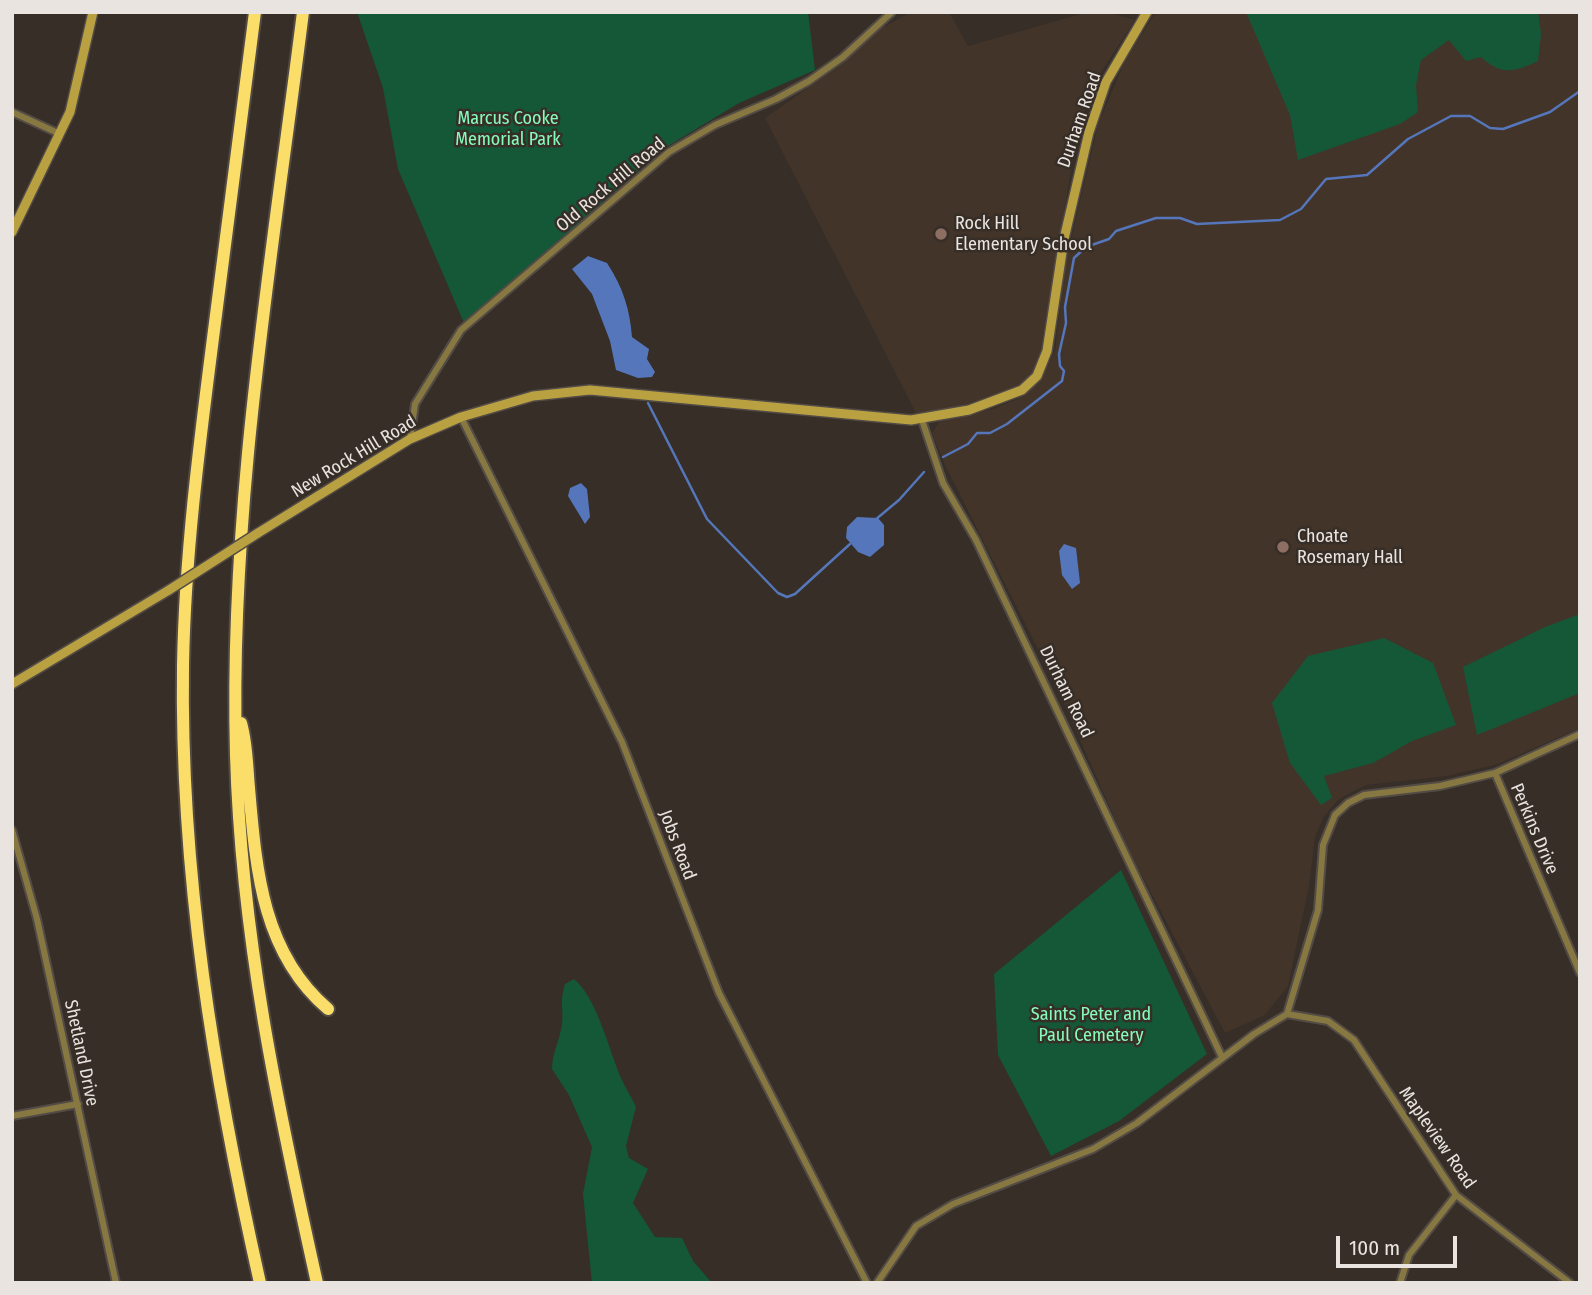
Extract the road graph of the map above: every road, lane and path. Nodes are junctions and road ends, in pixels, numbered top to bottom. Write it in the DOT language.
graph roads {
  1 [pos="93,12"];
  2 [pos="255,12"];
  3 [pos="303,12"];
  4 [pos="892,12"];
  5 [pos="1147,12"];
  6 [pos="12,112"];
  7 [pos="60,134"];
  8 [pos="12,232"];
  9 [pos="461,417"];
  10 [pos="922,420"];
  11 [pos="410,439"];
  12 [pos="12,684"];
  13 [pos="235,710"];
  14 [pos="1580,734"];
  15 [pos="1495,773"];
  16 [pos="12,830"];
  17 [pos="1580,973"];
  18 [pos="328,1009"];
  19 [pos="1287,1014"];
  20 [pos="1222,1057"];
  21 [pos="78,1104"];
  22 [pos="12,1116"];
  23 [pos="1456,1195"];
  24 [pos="116,1283"];
  25 [pos="260,1283"];
  26 [pos="317,1283"];
  27 [pos="867,1283"];
  28 [pos="877,1283"];
  29 [pos="1400,1283"];
  30 [pos="1570,1283"];
  1 -- 7 [label="main road"];
  2 -- 25 [label="highway"];
  3 -- 13 [label="highway"];
  4 -- 11 [label="street, Old Rock Hill Road"];
  5 -- 10 [label="main road, Durham Road"];
  6 -- 7 [label="street"];
  7 -- 8 [label="main road"];
  9 -- 10 [label="main road, New Rock Hill Road"];
  9 -- 11 [label="main road, New Rock Hill Road"];
  9 -- 27 [label="street, Jobs Road"];
  10 -- 20 [label="street, Durham Road"];
  11 -- 12 [label="main road, New Rock Hill Road, bridge"];
  13 -- 18 [label="highway"];
  13 -- 26 [label="highway"];
  14 -- 15 [label="street"];
  15 -- 17 [label="street, Perkins Drive"];
  15 -- 19 [label="street"];
  16 -- 21 [label="street, Shetland Drive"];
  19 -- 20 [label="street"];
  19 -- 23 [label="street, Mapleview Road"];
  20 -- 28 [label="street"];
  21 -- 22 [label="street"];
  21 -- 24 [label="street, Shetland Drive"];
  23 -- 29 [label="street"];
  23 -- 30 [label="street, Mapleview Road"];
}
